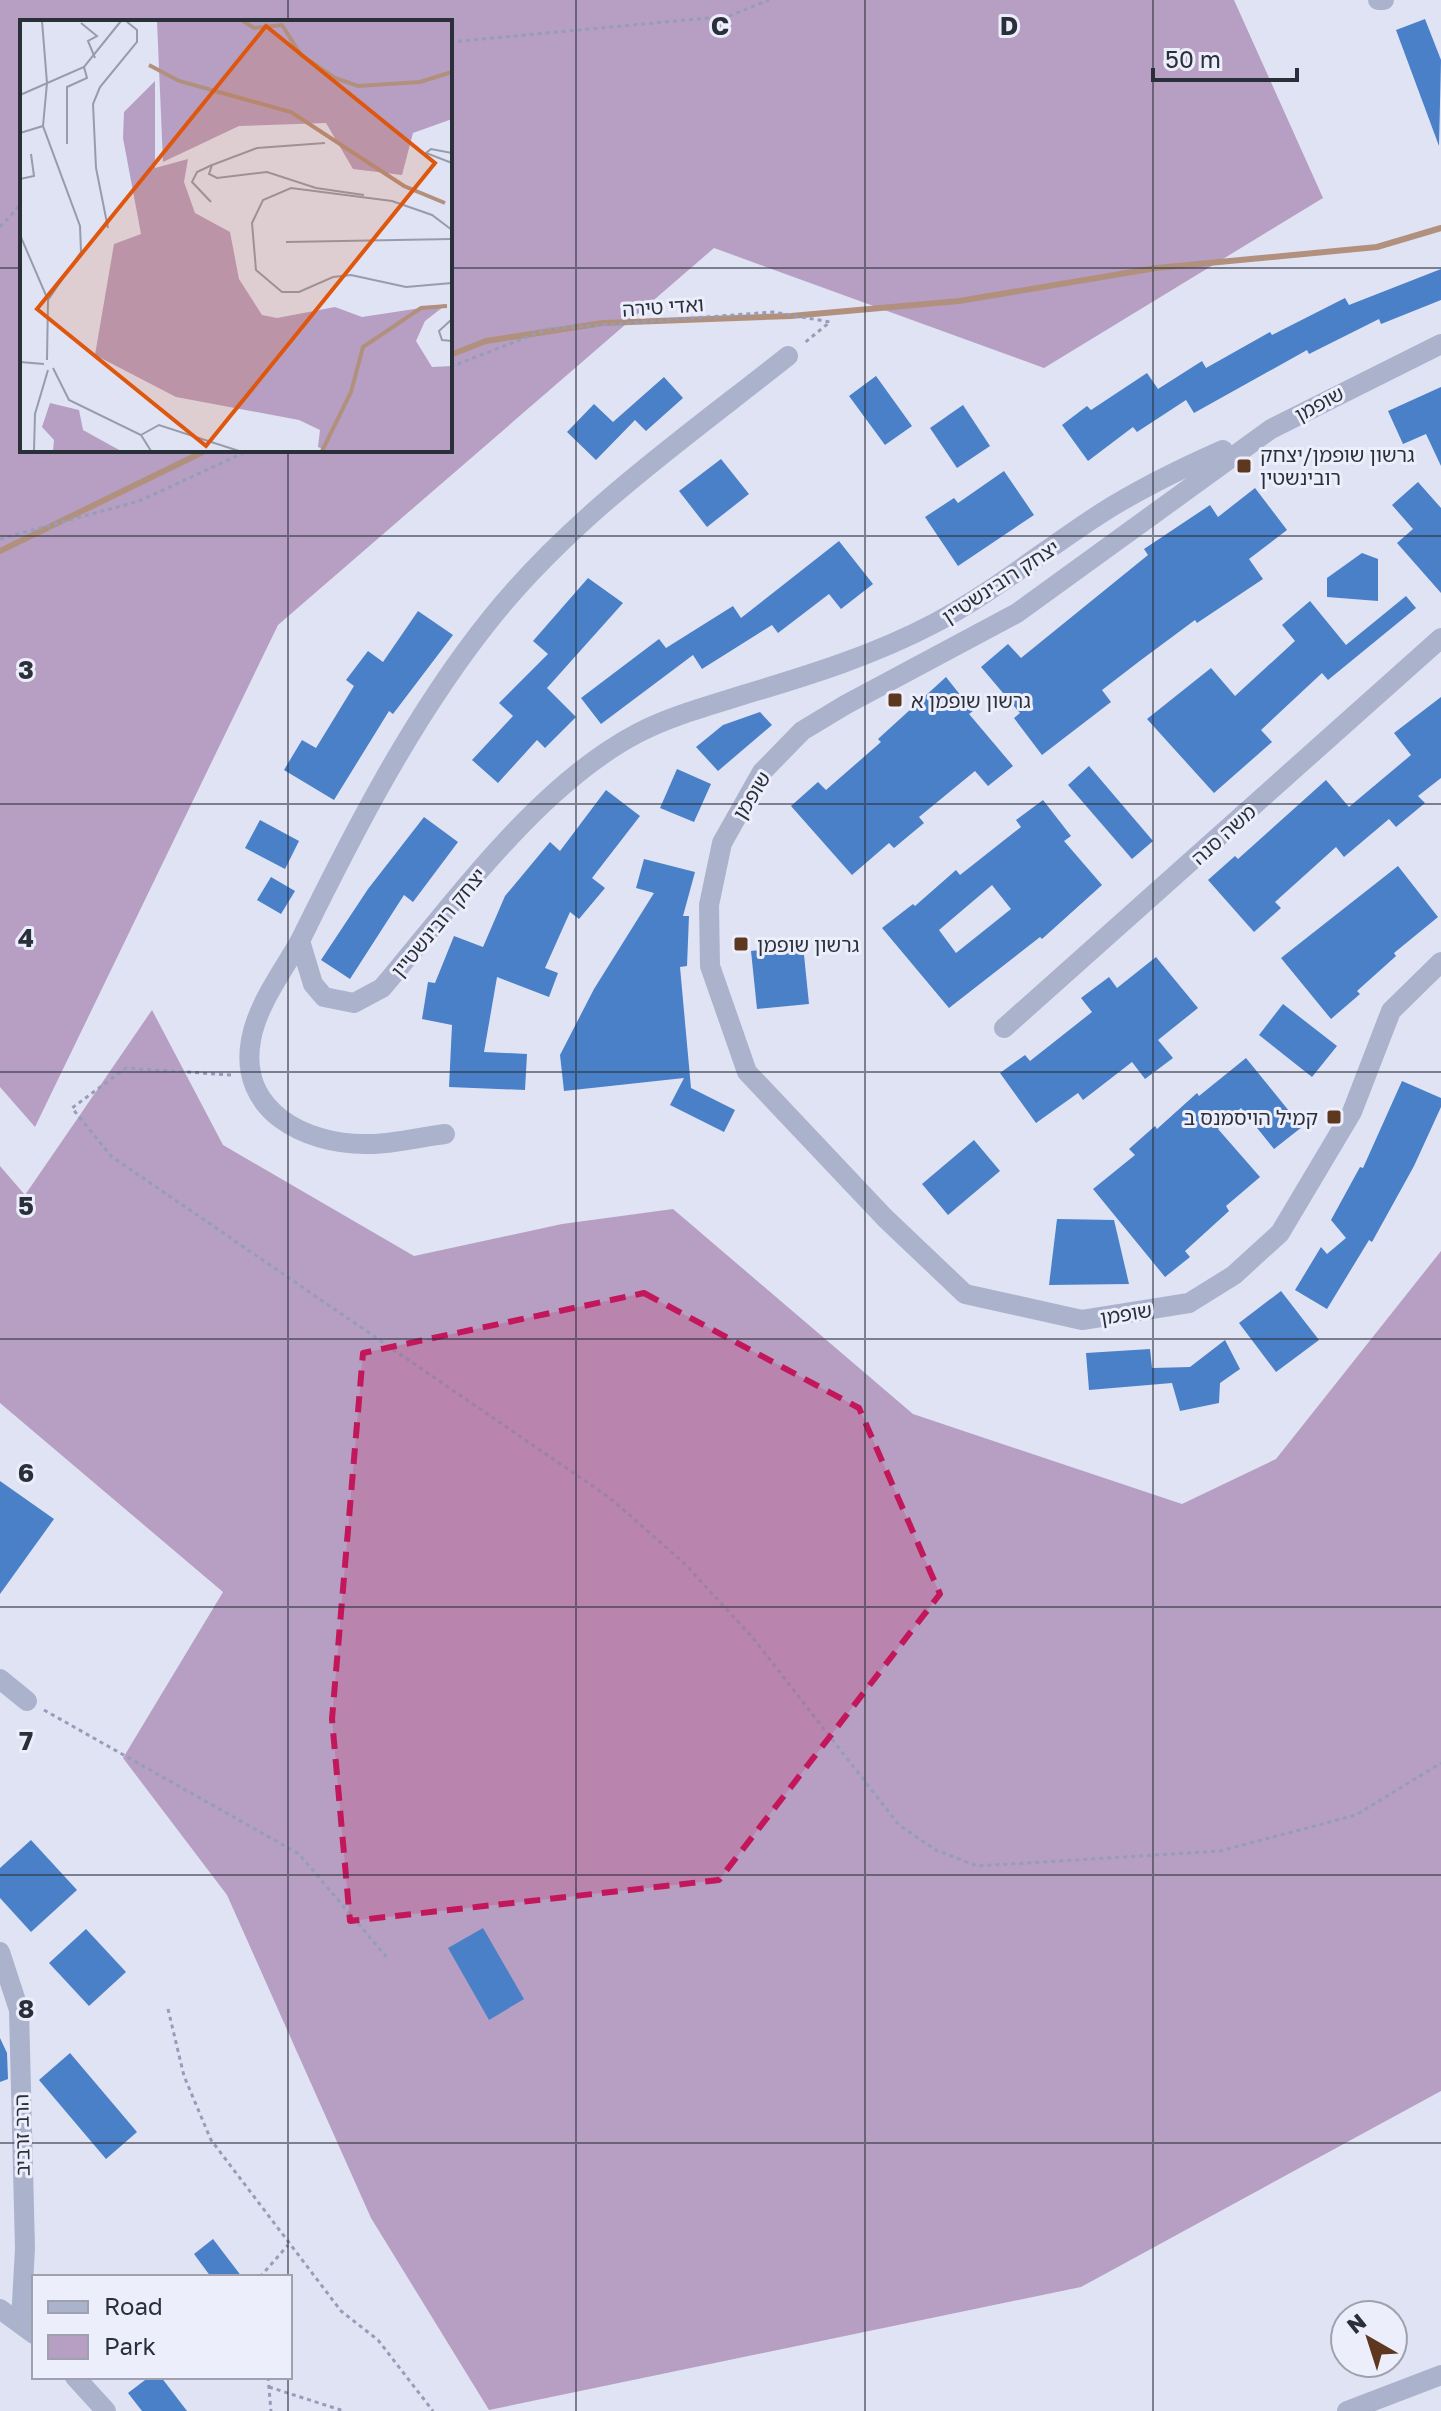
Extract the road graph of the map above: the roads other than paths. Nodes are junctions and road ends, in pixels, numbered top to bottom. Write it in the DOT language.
graph roads {
  1 [pos="1441,344"];
  2 [pos="788,356"];
  3 [pos="1271,429"];
  4 [pos="1156,481"];
  5 [pos="1181,491"];
  6 [pos="1441,638"];
  7 [pos="300,941"];
  8 [pos="1441,962"];
  9 [pos="1004,1028"];
  10 [pos="445,1134"];
  11 [pos="0,1679"];
  12 [pos="27,1701"];
  13 [pos="0,1952"];
  14 [pos="0,2309"];
  15 [pos="28,2328"];
  16 [pos="1441,2375"];
  17 [pos="77,2379"];
  18 [pos="106,2411"];
  19 [pos="1347,2411"];
  1 -- 3 [label="street, שופמן"];
  2 -- 7 [label="street"];
  3 -- 4 [label="street, יצחק רובינשטיין"];
  3 -- 5 [label="street, שופמן"];
  4 -- 5 [label="street"];
  4 -- 7 [label="street, יצחק רובינשטיין"];
  5 -- 8 [label="street, שופמן"];
  6 -- 9 [label="street, משה סנה"];
  7 -- 10 [label="street"];
  11 -- 12 [label="street"];
  13 -- 15 [label="street, הרב זרביב"];
  14 -- 15 [label="street"];
  16 -- 19 [label="street"];
  17 -- 18 [label="street"];
}
